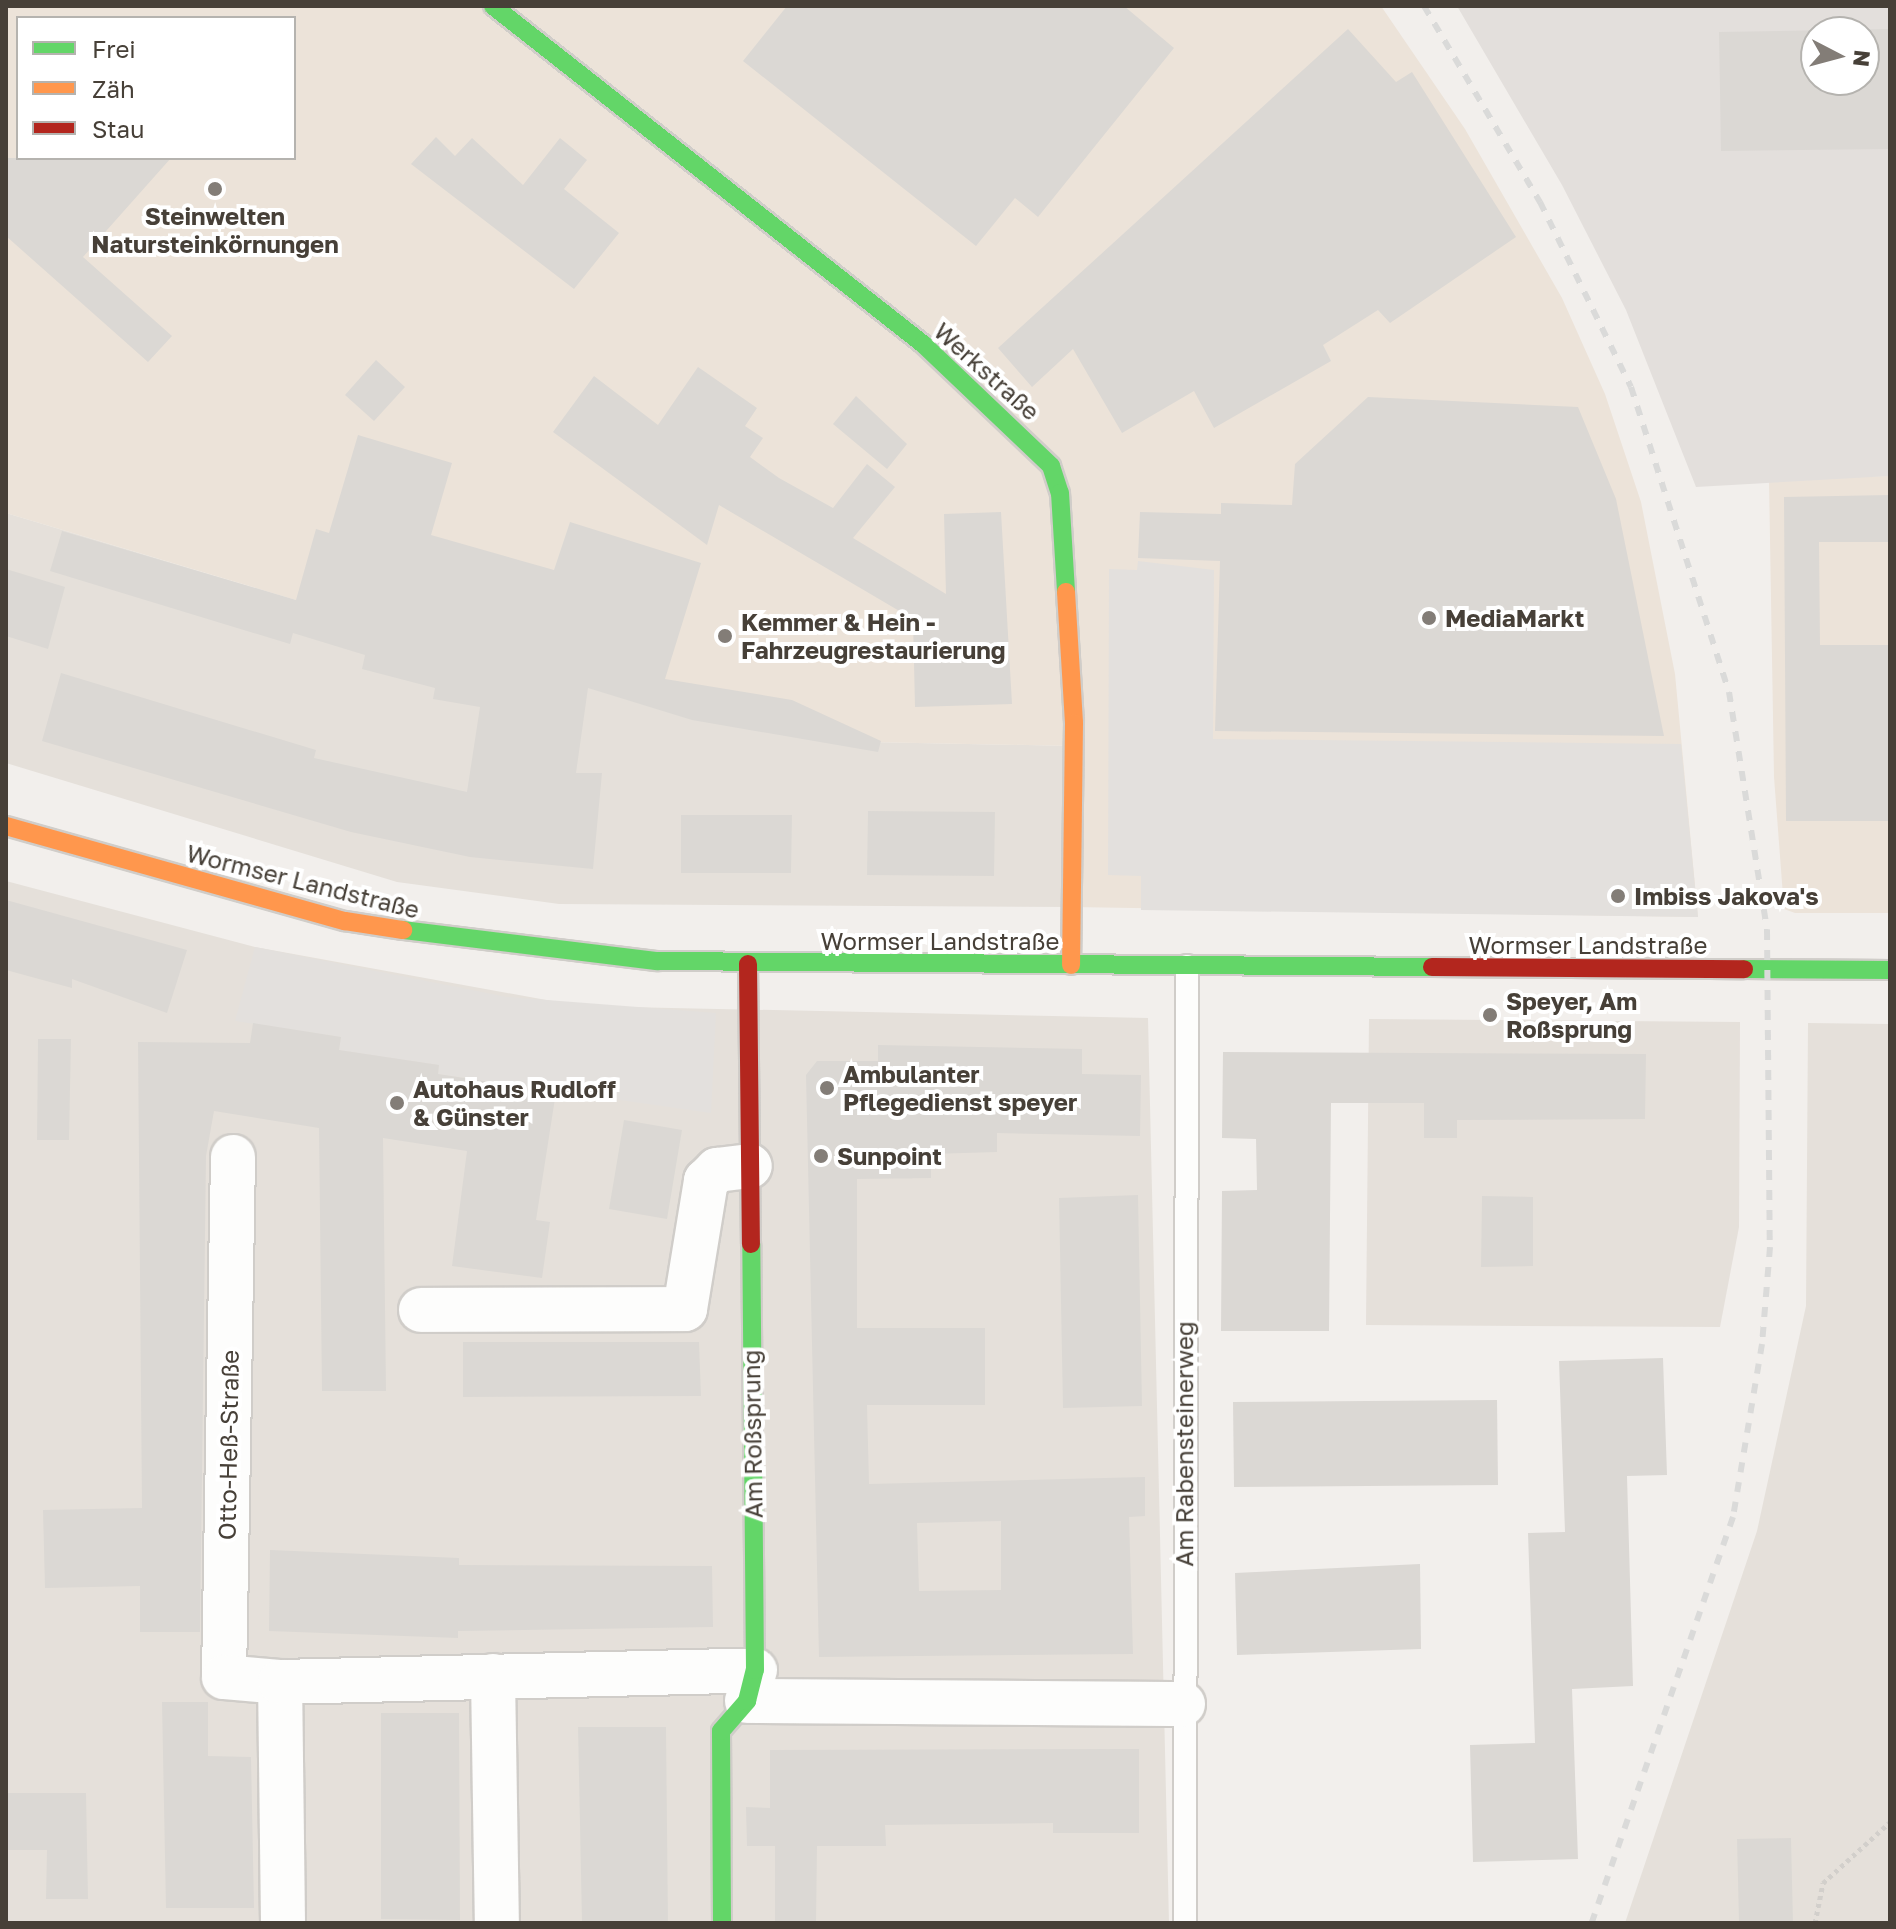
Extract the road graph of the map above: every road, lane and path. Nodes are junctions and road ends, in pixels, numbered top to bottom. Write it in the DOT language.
graph roads {
  1 [pos="493,6"];
  2 [pos="6,826"];
  3 [pos="748,964"];
  4 [pos="1071,965"];
  5 [pos="1187,966"];
  6 [pos="1890,970"];
  7 [pos="233,1157"];
  8 [pos="750,1166"];
  9 [pos="421,1310"];
  10 [pos="493,1676"];
  11 [pos="280,1682"];
  12 [pos="751,1685"];
  13 [pos="1183,1704"];
  14 [pos="1890,1822"];
  15 [pos="283,1923"];
  16 [pos="497,1923"];
  17 [pos="722,1923"];
  18 [pos="1185,1923"];
  19 [pos="1815,1923"];
  1 -- 4 [label="street, Werkstraße"];
  2 -- 3 [label="street, Wormser Landstraße"];
  3 -- 4 [label="street, Wormser Landstraße"];
  3 -- 8 [label="street, Am Roßsprung"];
  4 -- 5 [label="street, Wormser Landstraße"];
  5 -- 6 [label="street, Wormser Landstraße"];
  5 -- 13 [label="lane, Am Rabensteinerweg"];
  7 -- 11 [label="street, Otto-Heß-Straße"];
  8 -- 9 [label="street"];
  8 -- 12 [label="street, Am Roßsprung"];
  10 -- 11 [label="street, Otto-Heß-Straße"];
  10 -- 12 [label="street, Otto-Heß-Straße"];
  10 -- 16 [label="street"];
  11 -- 15 [label="street"];
  12 -- 13 [label="street"];
  12 -- 17 [label="street"];
  13 -- 18 [label="lane, Am Rabensteinerweg"];
  14 -- 19 [label="path"];
}
